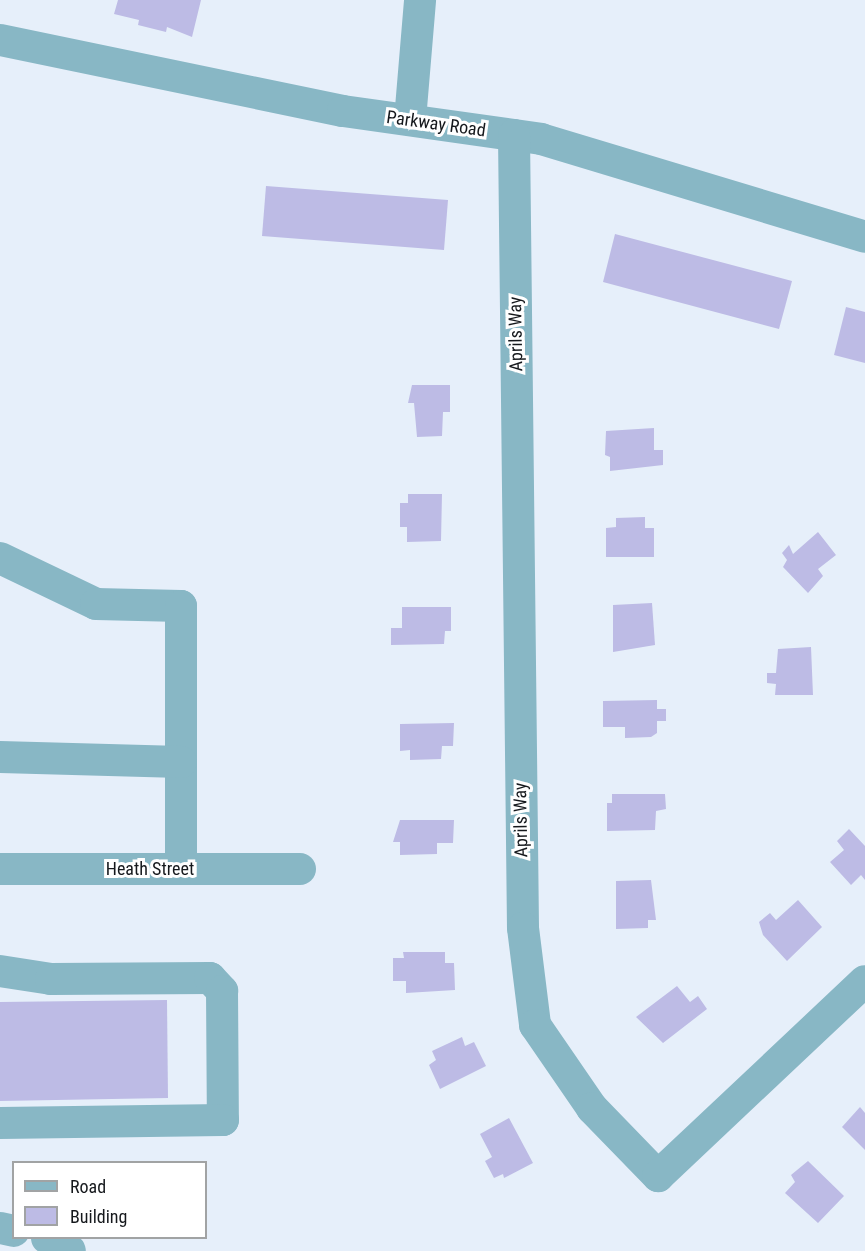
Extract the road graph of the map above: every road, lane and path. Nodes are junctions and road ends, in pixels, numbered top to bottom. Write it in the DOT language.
graph roads {
  1 [pos="420,0"];
  2 [pos="0,40"];
  3 [pos="410,120"];
  4 [pos="514,135"];
  5 [pos="865,237"];
  6 [pos="0,558"];
  7 [pos="0,757"];
  8 [pos="181,762"];
  9 [pos="0,869"];
  10 [pos="181,869"];
  11 [pos="300,869"];
  12 [pos="0,971"];
  13 [pos="865,981"];
  14 [pos="0,1123"];
  15 [pos="49,1239"];
  16 [pos="70,1251"];
  1 -- 3 [label="street"];
  2 -- 3 [label="street, Parkway Road"];
  3 -- 4 [label="street, Parkway Road"];
  4 -- 5 [label="street, Parkway Road"];
  4 -- 13 [label="street, Aprils Way"];
  6 -- 8 [label="street"];
  7 -- 8 [label="street"];
  8 -- 10 [label="street"];
  9 -- 10 [label="street, Heath Street"];
  10 -- 11 [label="street, Heath Street"];
  12 -- 14 [label="street"];
  15 -- 16 [label="street"];
}
